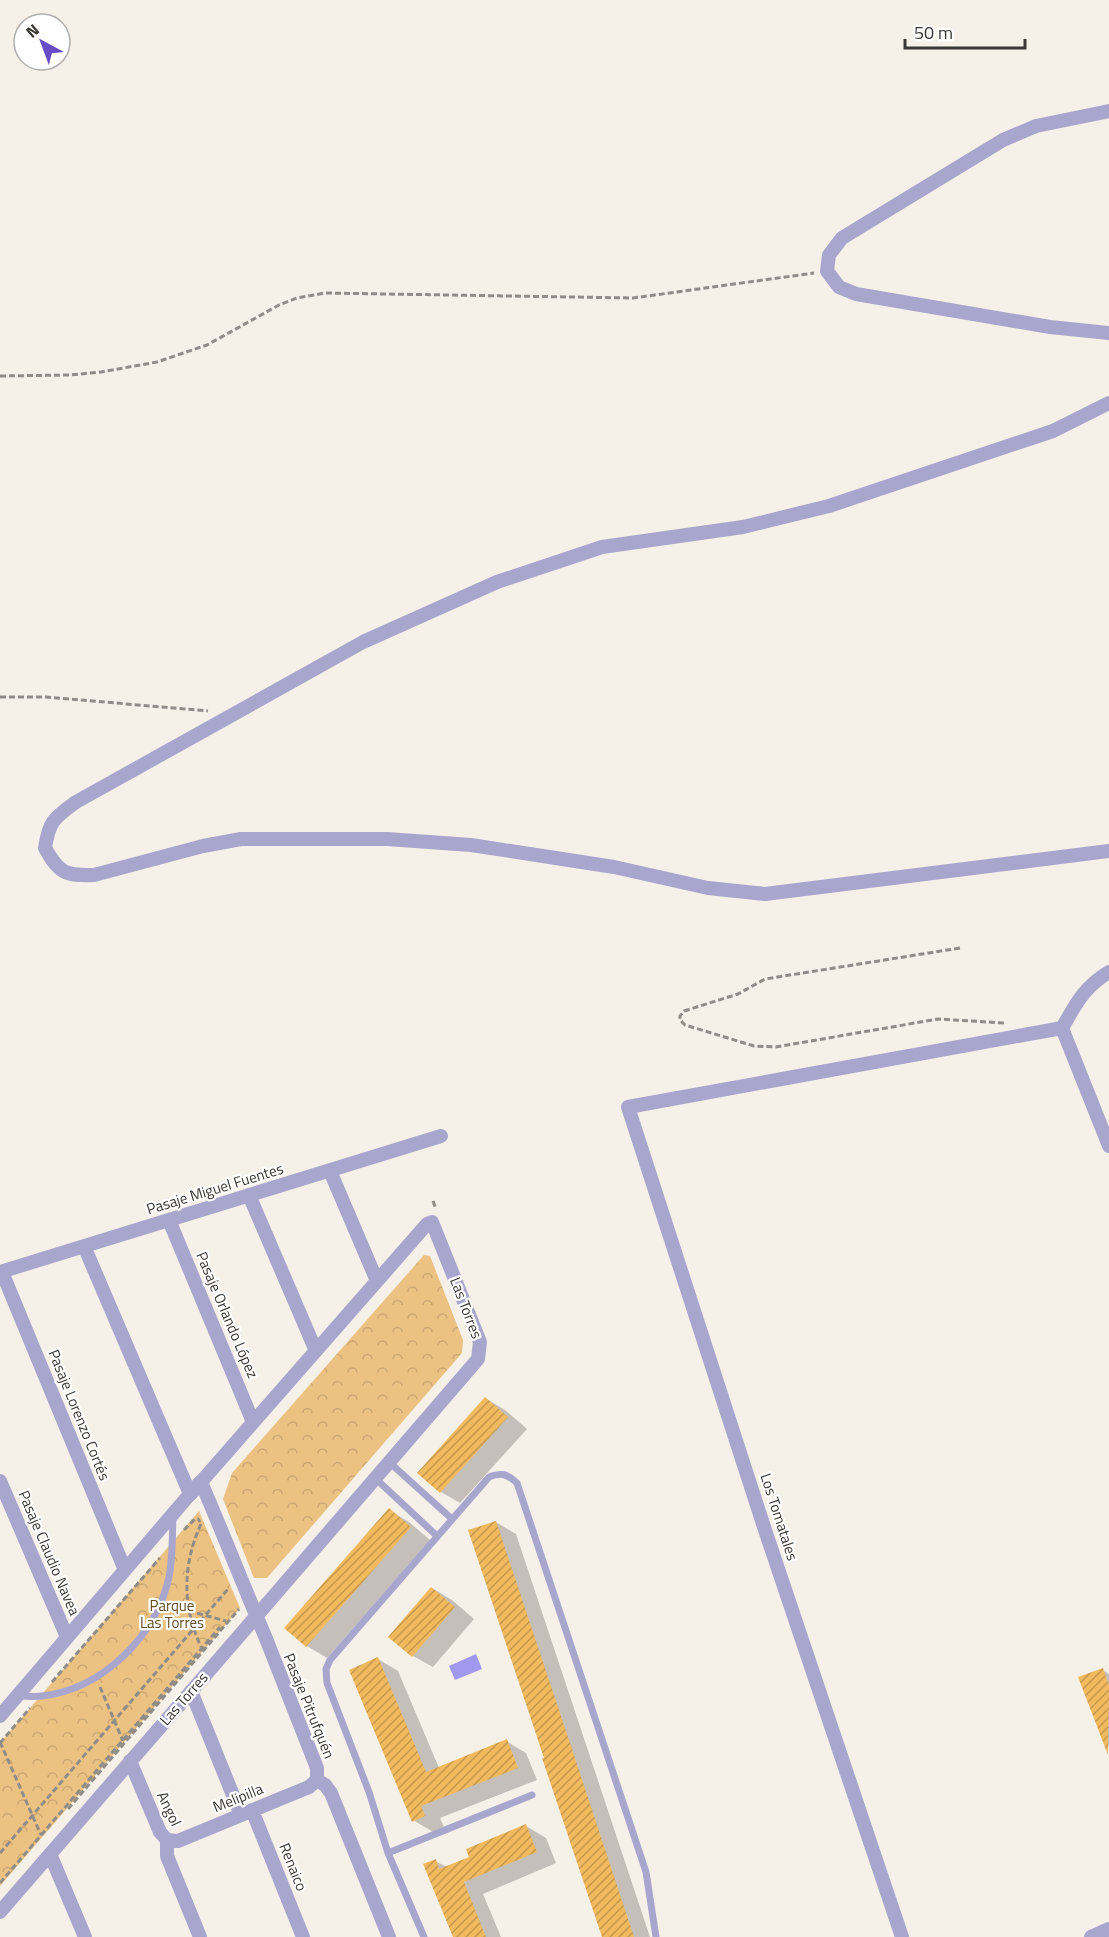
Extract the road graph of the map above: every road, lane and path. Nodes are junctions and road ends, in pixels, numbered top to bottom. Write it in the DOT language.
graph roads {
  1 [pos="1109,111"];
  2 [pos="827,272"];
  3 [pos="1109,333"];
  4 [pos="0,376"];
  5 [pos="1109,403"];
  6 [pos="0,697"];
  7 [pos="236,714"];
  8 [pos="1109,850"];
  9 [pos="960,948"];
  10 [pos="1109,972"];
  11 [pos="1009,1023"];
  12 [pos="1062,1028"];
  13 [pos="441,1137"];
  14 [pos="1109,1146"];
  15 [pos="330,1171"];
  16 [pos="249,1196"];
  17 [pos="433,1201"];
  18 [pos="436,1210"];
  19 [pos="169,1220"];
  20 [pos="84,1246"];
  21 [pos="1,1272"];
  22 [pos="377,1281"];
  23 [pos="316,1351"];
  24 [pos="254,1422"];
  25 [pos="389,1462"];
  26 [pos="375,1478"];
  27 [pos="0,1481"];
  28 [pos="201,1482"];
  29 [pos="190,1494"];
  30 [pos="199,1511"];
  31 [pos="173,1515"];
  32 [pos="452,1519"];
  33 [pos="201,1524"];
  34 [pos="437,1536"];
  35 [pos="172,1543"];
  36 [pos="125,1570"];
  37 [pos="230,1584"];
  38 [pos="161,1603"];
  39 [pos="188,1610"];
  40 [pos="206,1615"];
  41 [pos="256,1616"];
  42 [pos="226,1621"];
  43 [pos="193,1630"];
  44 [pos="73,1640"];
  45 [pos="202,1649"];
  46 [pos="95,1677"];
  47 [pos="191,1691"];
  48 [pos="16,1696"];
  49 [pos="37,1696"];
  50 [pos="0,1716"];
  51 [pos="114,1721"];
  52 [pos="123,1741"];
  53 [pos="0,1743"];
  54 [pos="130,1761"];
  55 [pos="317,1780"];
  56 [pos="532,1795"];
  57 [pos="246,1813"];
  58 [pos="33,1815"];
  59 [pos="41,1835"];
  60 [pos="167,1840"];
  61 [pos="388,1853"];
  62 [pos="0,1854"];
  63 [pos="50,1854"];
  64 [pos="0,1883"];
  65 [pos="0,1888"];
  66 [pos="0,1912"];
  67 [pos="1109,1929"];
  68 [pos="85,1937"];
  69 [pos="200,1937"];
  70 [pos="303,1937"];
  71 [pos="389,1937"];
  72 [pos="424,1937"];
  73 [pos="656,1937"];
  74 [pos="902,1937"];
  75 [pos="1091,1937"];
  1 -- 2 [label="street"];
  2 -- 3 [label="street"];
  2 -- 4 [label="path"];
  5 -- 7 [label="street"];
  6 -- 7 [label="path"];
  7 -- 8 [label="street"];
  9 -- 11 [label="path"];
  10 -- 12 [label="street"];
  12 -- 14 [label="street"];
  12 -- 74 [label="street, Los Tomatales"];
  13 -- 15 [label="street, Pasaje Miguel Fuentes"];
  15 -- 16 [label="street, Pasaje Miguel Fuentes"];
  15 -- 22 [label="street"];
  16 -- 19 [label="street, Pasaje Miguel Fuentes"];
  16 -- 23 [label="street"];
  17 -- 18 [label="path"];
  19 -- 20 [label="street, Pasaje Miguel Fuentes"];
  19 -- 24 [label="street, Pasaje Orlando López"];
  20 -- 21 [label="street, Pasaje Miguel Fuentes"];
  20 -- 29 [label="street"];
  21 -- 36 [label="street, Pasaje Lorenzo Cortés"];
  22 -- 23 [label="street, Las Torres"];
  22 -- 25 [label="street, Las Torres"];
  23 -- 24 [label="street, Las Torres"];
  24 -- 28 [label="street, Las Torres"];
  25 -- 26 [label="street, Las Torres"];
  25 -- 32 [label="lane"];
  26 -- 34 [label="lane"];
  26 -- 41 [label="street, Las Torres"];
  27 -- 44 [label="street, Pasaje Claudio Navea"];
  28 -- 29 [label="street, Las Torres"];
  28 -- 41 [label="street, Pasaje Pitrufquén"];
  29 -- 31 [label="street, Las Torres"];
  30 -- 33 [label="path"];
  31 -- 35 [label="lane"];
  31 -- 36 [label="street, Las Torres"];
  32 -- 34 [label="lane"];
  32 -- 73 [label="lane"];
  33 -- 35 [label="path"];
  33 -- 39 [label="path"];
  34 -- 61 [label="lane"];
  35 -- 38 [label="lane"];
  35 -- 49 [label="path"];
  36 -- 44 [label="street, Las Torres"];
  37 -- 40 [label="path"];
  38 -- 39 [label="path"];
  38 -- 46 [label="lane"];
  39 -- 40 [label="path"];
  39 -- 43 [label="path"];
  40 -- 42 [label="path"];
  40 -- 43 [label="path"];
  41 -- 47 [label="street, Las Torres"];
  41 -- 55 [label="street, Pasaje Pitrufquén"];
  42 -- 45 [label="path"];
  42 -- 65 [label="path"];
  43 -- 45 [label="path"];
  43 -- 51 [label="path"];
  44 -- 48 [label="street, Las Torres"];
  44 -- 49 [label="path"];
  45 -- 52 [label="path"];
  46 -- 49 [label="lane"];
  46 -- 51 [label="path"];
  47 -- 54 [label="street, Las Torres"];
  47 -- 57 [label="street, Renaico"];
  48 -- 49 [label="lane"];
  48 -- 50 [label="street, Las Torres"];
  49 -- 53 [label="path"];
  51 -- 52 [label="path"];
  51 -- 58 [label="path"];
  52 -- 59 [label="path"];
  53 -- 58 [label="path"];
  54 -- 60 [label="street, Angol"];
  54 -- 63 [label="street, Las Torres"];
  55 -- 57 [label="street, Melipilla"];
  55 -- 71 [label="street, Pasaje Pitrufquén"];
  56 -- 61 [label="lane"];
  57 -- 60 [label="street, Melipilla"];
  57 -- 70 [label="street, Renaico"];
  58 -- 59 [label="path"];
  58 -- 62 [label="path"];
  59 -- 64 [label="path"];
  60 -- 69 [label="street, Angol"];
  61 -- 72 [label="lane"];
  63 -- 66 [label="street, Las Torres"];
  63 -- 68 [label="street"];
  67 -- 75 [label="street"];
}
